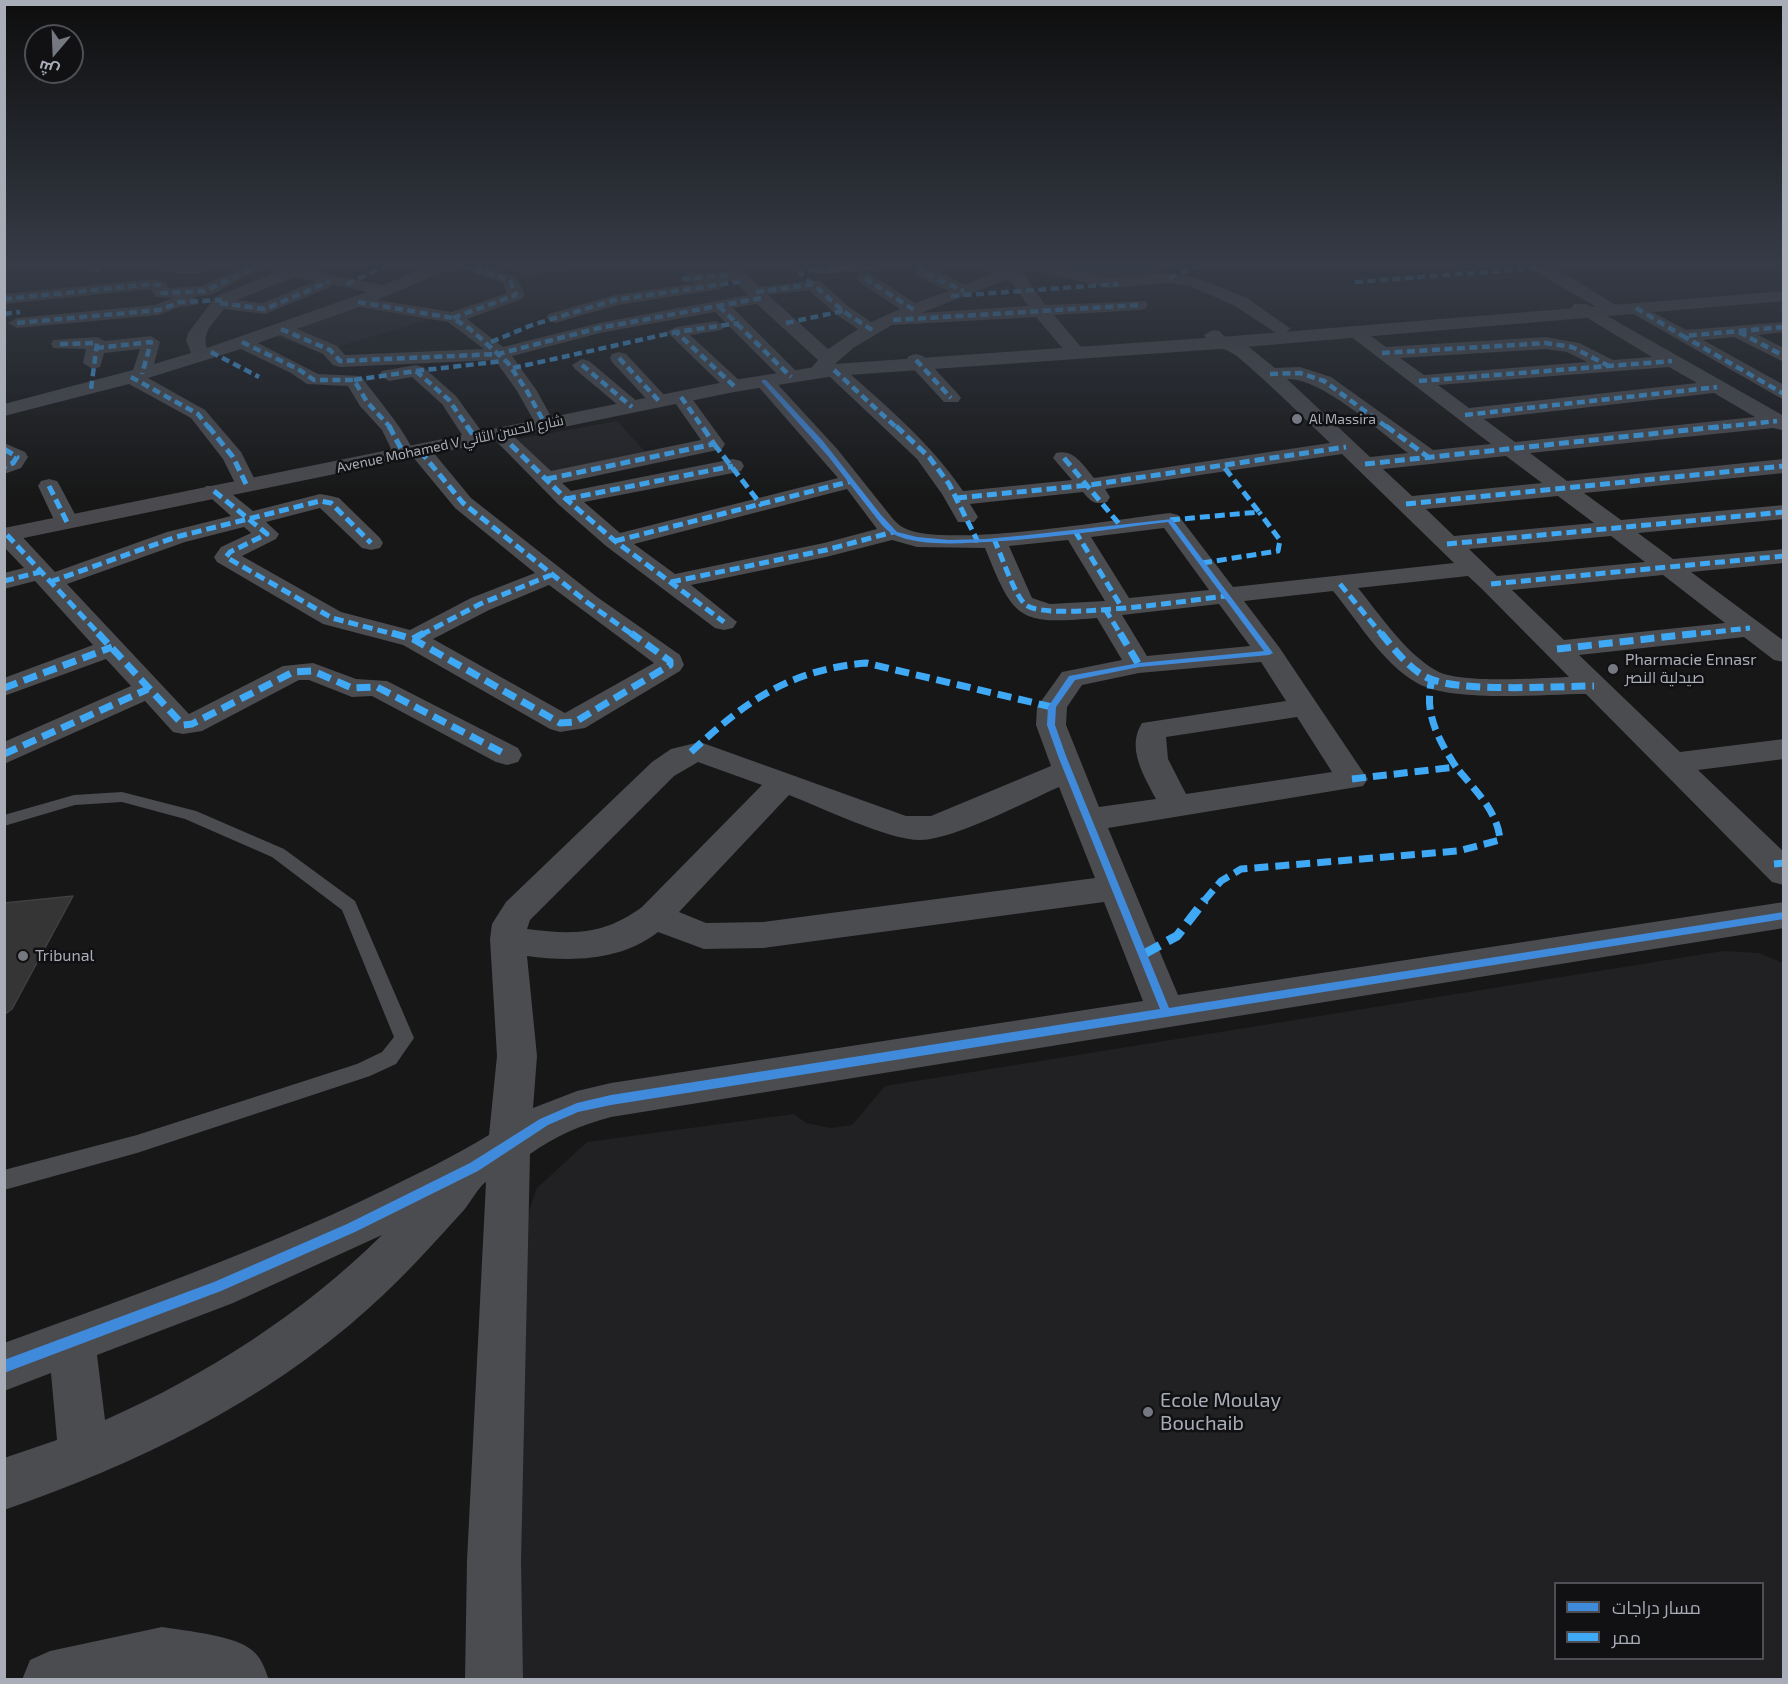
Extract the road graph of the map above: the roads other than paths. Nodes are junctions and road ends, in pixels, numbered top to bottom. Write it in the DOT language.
graph roads {
  1 [pos="97,345"];
  2 [pos="127,345"];
  3 [pos="149,345"];
  4 [pos="199,345"];
  5 [pos="234,345"];
  6 [pos="247,345"];
  7 [pos="316,345"];
  8 [pos="487,345"];
  9 [pos="513,345"];
  10 [pos="541,345"];
  11 [pos="584,345"];
  12 [pos="690,345"];
  13 [pos="760,345"];
  14 [pos="805,345"];
  15 [pos="846,345"];
  16 [pos="1069,345"];
  17 [pos="1158,345"];
  18 [pos="1235,345"];
  19 [pos="1371,345"];
  20 [pos="1520,345"];
  21 [pos="1556,345"];
  22 [pos="1644,345"];
  23 [pos="1698,345"];
  24 [pos="1764,345"];
  25 [pos="96,348"];
  26 [pos="1074,350"];
  27 [pos="1382,353"];
  28 [pos="206,354"];
  29 [pos="1782,354"];
  30 [pos="501,356"];
  31 [pos="619,358"];
  32 [pos="1672,361"];
  33 [pos="918,363"];
  34 [pos="582,365"];
  35 [pos="1609,366"];
  36 [pos="826,367"];
  37 [pos="416,371"];
  38 [pos="1270,374"];
  39 [pos="137,376"];
  40 [pos="259,377"];
  41 [pos="791,377"];
  42 [pos="354,380"];
  43 [pos="764,381"];
  44 [pos="1419,381"];
  45 [pos="734,386"];
  46 [pos="1718,387"];
  47 [pos="91,389"];
  48 [pos="1784,394"];
  49 [pos="681,397"];
  50 [pos="951,398"];
  51 [pos="659,401"];
  52 [pos="632,407"];
  53 [pos="4,410"];
  54 [pos="1465,415"];
  55 [pos="1781,417"];
  56 [pos="545,424"];
  57 [pos="500,434"];
  58 [pos="476,439"];
  59 [pos="714,444"];
  60 [pos="4,449"];
  61 [pos="1513,450"];
  62 [pos="412,452"];
  63 [pos="1355,456"];
  64 [pos="1428,457"];
  65 [pos="1064,458"];
  66 [pos="733,466"];
  67 [pos="1784,466"];
  68 [pos="4,467"];
  69 [pos="547,479"];
  70 [pos="852,481"];
  71 [pos="246,484"];
  72 [pos="1089,485"];
  73 [pos="49,486"];
  74 [pos="1564,488"];
  75 [pos="214,491"];
  76 [pos="957,498"];
  77 [pos="566,499"];
  78 [pos="1406,504"];
  79 [pos="762,506"];
  80 [pos="1784,512"];
  81 [pos="249,517"];
  82 [pos="67,522"];
  83 [pos="1120,525"];
  84 [pos="1618,528"];
  85 [pos="1075,531"];
  86 [pos="893,532"];
  87 [pos="6,535"];
  88 [pos="985,540"];
  89 [pos="615,541"];
  90 [pos="371,543"];
  91 [pos="1447,544"];
  92 [pos="1784,556"];
  93 [pos="1668,567"];
  94 [pos="551,574"];
  95 [pos="1482,576"];
  96 [pos="45,577"];
  97 [pos="4,581"];
  98 [pos="671,582"];
  99 [pos="1340,584"];
  100 [pos="1226,596"];
  101 [pos="1113,608"];
  102 [pos="724,622"];
  103 [pos="1750,628"];
  104 [pos="414,639"];
  105 [pos="112,647"];
  106 [pos="1557,649"];
  107 [pos="1269,653"];
  108 [pos="1784,654"];
  109 [pos="1139,664"];
  110 [pos="1594,686"];
  111 [pos="4,688"];
  112 [pos="148,689"];
  113 [pos="1305,707"];
  114 [pos="1784,748"];
  115 [pos="4,754"];
  116 [pos="507,755"];
  117 [pos="1672,763"];
  118 [pos="1068,771"];
  119 [pos="784,782"];
  120 [pos="1176,806"];
  121 [pos="1088,820"];
  122 [pos="4,821"];
  123 [pos="1784,873"];
  124 [pos="1116,888"];
  125 [pos="1784,915"];
  126 [pos="654,916"];
  127 [pos="508,939"];
  128 [pos="1166,1012"];
  129 [pos="491,1155"];
  130 [pos="4,1180"];
  131 [pos="72,1343"];
  132 [pos="4,1367"];
  133 [pos="84,1456"];
  134 [pos="4,1484"];
  135 [pos="50,1680"];
  136 [pos="241,1680"];
  137 [pos="494,1680"];
  1 -- 25 [label="street"];
  2 -- 25 [label="street"];
  3 -- 39 [label="street"];
  4 -- 28 [label="street"];
  5 -- 28 [label="street"];
  6 -- 42 [label="street"];
  7 -- 30 [label="street"];
  8 -- 30 [label="street"];
  9 -- 30 [label="street"];
  10 -- 30 [label="street"];
  11 -- 30 [label="street"];
  12 -- 45 [label="street"];
  13 -- 41 [label="street"];
  14 -- 36 [label="street"];
  15 -- 36 [label="street"];
  16 -- 26 [label="street"];
  17 -- 26 [label="main road, Avenue Mohamed V شارع الحسن الثاني"];
  18 -- 38 [label="street"];
  19 -- 27 [label="street"];
  20 -- 27 [label="street"];
  21 -- 35 [label="street"];
  22 -- 32 [label="street"];
  23 -- 48 [label="street"];
  24 -- 29 [label="street"];
  25 -- 47 [label="street"];
  26 -- 33 [label="main road, Avenue Mohamed V شارع الحسن الثاني"];
  27 -- 44 [label="street"];
  28 -- 39 [label="street"];
  28 -- 40 [label="street"];
  30 -- 37 [label="street"];
  30 -- 56 [label="street"];
  31 -- 51 [label="street"];
  32 -- 35 [label="street"];
  32 -- 46 [label="street"];
  33 -- 36 [label="main road, Avenue Mohamed V شارع الحسن الثاني"];
  33 -- 50 [label="street"];
  34 -- 52 [label="street"];
  35 -- 44 [label="street"];
  36 -- 41 [label="main road, Avenue Mohamed V شارع الحسن الثاني"];
  36 -- 76 [label="street"];
  37 -- 42 [label="street"];
  37 -- 58 [label="street"];
  38 -- 63 [label="street"];
  38 -- 64 [label="street"];
  39 -- 47 [label="street"];
  39 -- 71 [label="street"];
  41 -- 43 [label="main road, Avenue Mohamed V شارع الحسن الثاني"];
  42 -- 62 [label="street"];
  43 -- 45 [label="main road, Avenue Mohamed V شارع الحسن الثاني"];
  43 -- 70 [label="street"];
  44 -- 54 [label="street"];
  45 -- 49 [label="main road, Avenue Mohamed V شارع الحسن الثاني"];
  46 -- 54 [label="street"];
  46 -- 55 [label="street"];
  47 -- 53 [label="street"];
  49 -- 51 [label="main road, Avenue Mohamed V شارع الحسن الثاني"];
  49 -- 59 [label="street"];
  51 -- 52 [label="main road, Avenue Mohamed V شارع الحسن الثاني"];
  52 -- 56 [label="main road, Avenue Mohamed V شارع الحسن الثاني"];
  54 -- 61 [label="street"];
  55 -- 61 [label="street"];
  56 -- 57 [label="main road, Avenue Mohamed V شارع الحسن الثاني"];
  57 -- 58 [label="main road, Avenue Mohamed V شارع الحسن الثاني"];
  57 -- 69 [label="street"];
  58 -- 62 [label="main road, Avenue Mohamed V شارع الحسن الثاني"];
  59 -- 66 [label="street"];
  59 -- 69 [label="street"];
  60 -- 68 [label="street"];
  61 -- 64 [label="street"];
  61 -- 74 [label="street"];
  62 -- 71 [label="main road, Avenue Mohamed V شارع الحسن الثاني"];
  62 -- 94 [label="street"];
  63 -- 64 [label="street"];
  63 -- 72 [label="street"];
  63 -- 78 [label="street"];
  65 -- 72 [label="street"];
  66 -- 77 [label="street"];
  66 -- 79 [label="street"];
  67 -- 74 [label="street"];
  69 -- 77 [label="street"];
  70 -- 79 [label="street"];
  70 -- 86 [label="street"];
  71 -- 75 [label="main road, Avenue Mohamed V شارع الحسن الثاني"];
  72 -- 76 [label="street"];
  72 -- 83 [label="street"];
  73 -- 82 [label="street"];
  74 -- 78 [label="street"];
  74 -- 84 [label="street"];
  75 -- 81 [label="street"];
  75 -- 82 [label="main road, Avenue Mohamed V شارع الحسن الثاني"];
  76 -- 88 [label="street"];
  77 -- 89 [label="street"];
  78 -- 91 [label="street"];
  79 -- 89 [label="street"];
  80 -- 84 [label="street"];
  81 -- 90 [label="street"];
  81 -- 96 [label="street"];
  81 -- 104 [label="street"];
  82 -- 87 [label="main road, Avenue Mohamed V شارع الحسن الثاني"];
  83 -- 85 [label="street"];
  83 -- 100 [label="street"];
  84 -- 91 [label="street"];
  84 -- 93 [label="street"];
  85 -- 88 [label="street"];
  85 -- 101 [label="street"];
  86 -- 88 [label="street"];
  86 -- 98 [label="street"];
  87 -- 96 [label="street"];
  88 -- 101 [label="street"];
  89 -- 98 [label="street"];
  91 -- 95 [label="street"];
  92 -- 93 [label="street"];
  93 -- 95 [label="street"];
  93 -- 103 [label="street"];
  94 -- 104 [label="street"];
  94 -- 104 [label="street"];
  95 -- 99 [label="street"];
  95 -- 106 [label="street"];
  96 -- 97 [label="street"];
  96 -- 105 [label="street"];
  98 -- 102 [label="street"];
  99 -- 100 [label="street"];
  99 -- 110 [label="street"];
  100 -- 101 [label="street"];
  100 -- 107 [label="street"];
  101 -- 109 [label="street"];
  103 -- 106 [label="street"];
  103 -- 108 [label="street"];
  105 -- 111 [label="street"];
  105 -- 112 [label="street"];
  106 -- 110 [label="street"];
  107 -- 109 [label="street"];
  107 -- 113 [label="street"];
  109 -- 118 [label="street"];
  110 -- 117 [label="street"];
  112 -- 115 [label="street"];
  112 -- 116 [label="street"];
  113 -- 120 [label="street"];
  113 -- 120 [label="street"];
  114 -- 117 [label="street"];
  117 -- 123 [label="street"];
  118 -- 119 [label="street"];
  118 -- 121 [label="street"];
  119 -- 126 [label="street"];
  119 -- 127 [label="street"];
  120 -- 121 [label="street"];
  121 -- 124 [label="street"];
  122 -- 130 [label="lane"];
  124 -- 126 [label="street"];
  124 -- 128 [label="street"];
  125 -- 128 [label="street"];
  126 -- 127 [label="street"];
  127 -- 129 [label="street"];
  128 -- 129 [label="street"];
  129 -- 131 [label="street"];
  129 -- 133 [label="street"];
  129 -- 137 [label="street"];
  131 -- 132 [label="street"];
  131 -- 133 [label="street"];
  133 -- 134 [label="street"];
  135 -- 136 [label="street"];
}
